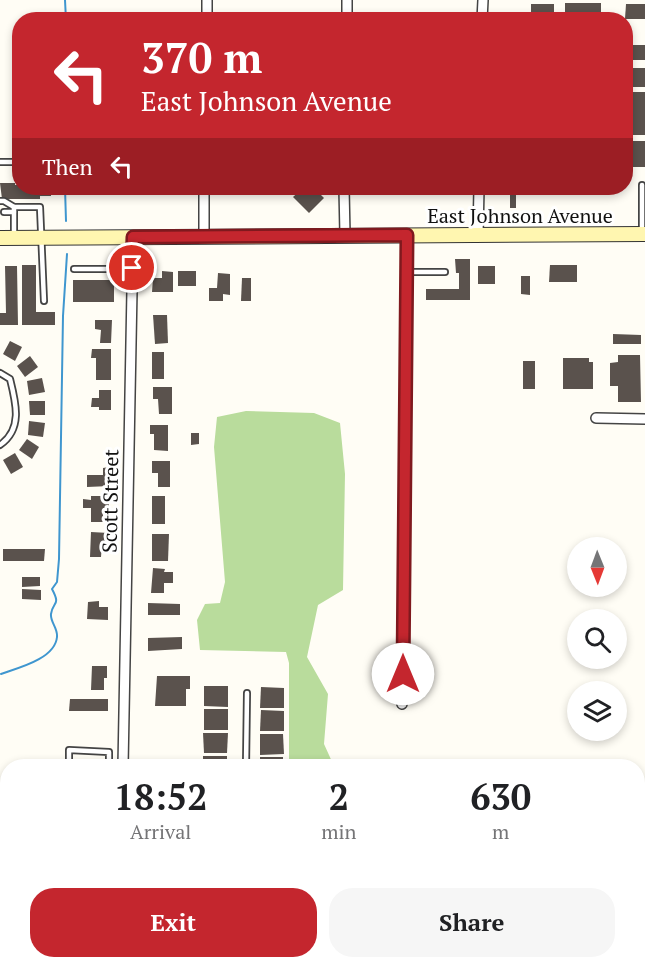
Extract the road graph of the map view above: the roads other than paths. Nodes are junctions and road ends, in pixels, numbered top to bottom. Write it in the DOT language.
graph roads {
  1 [pos="642,185"];
  2 [pos="204,195"];
  3 [pos="344,195"];
  4 [pos="479,195"];
  5 [pos="0,201"];
  6 [pos="644,206"];
  7 [pos="14,210"];
  8 [pos="4,212"];
  9 [pos="644,234"];
  10 [pos="345,235"];
  11 [pos="407,235"];
  12 [pos="478,235"];
  13 [pos="133,237"];
  14 [pos="204,237"];
  15 [pos="7,238"];
  16 [pos="42,238"];
  17 [pos="132,268"];
  18 [pos="74,269"];
  19 [pos="408,272"];
  20 [pos="445,272"];
  21 [pos="44,301"];
  22 [pos="0,373"];
  23 [pos="596,418"];
  24 [pos="645,419"];
  25 [pos="0,445"];
  26 [pos="247,693"];
  27 [pos="402,704"];
  28 [pos="69,759"];
  29 [pos="109,759"];
  30 [pos="123,759"];
  31 [pos="246,759"];
  1 -- 6 [label="lane"];
  2 -- 14 [label="street"];
  3 -- 10 [label="street"];
  4 -- 12 [label="street"];
  5 -- 7 [label="lane"];
  6 -- 9 [label="lane"];
  7 -- 8 [label="lane"];
  7 -- 15 [label="lane"];
  7 -- 16 [label="lane"];
  9 -- 12 [label="main road, East Johnson Avenue"];
  10 -- 11 [label="main road, East Johnson Avenue"];
  10 -- 14 [label="main road, East Johnson Avenue"];
  11 -- 12 [label="main road, East Johnson Avenue"];
  11 -- 19 [label="street"];
  13 -- 14 [label="main road, East Johnson Avenue"];
  13 -- 16 [label="main road, East Johnson Avenue"];
  13 -- 17 [label="street, Scott Street"];
  15 -- 16 [label="main road, East Johnson Avenue"];
  16 -- 21 [label="lane"];
  17 -- 18 [label="lane"];
  17 -- 30 [label="street, Scott Street"];
  19 -- 20 [label="lane"];
  19 -- 27 [label="street"];
  22 -- 25 [label="lane"];
  23 -- 24 [label="street"];
  26 -- 31 [label="lane"];
  28 -- 29 [label="lane"];
}
